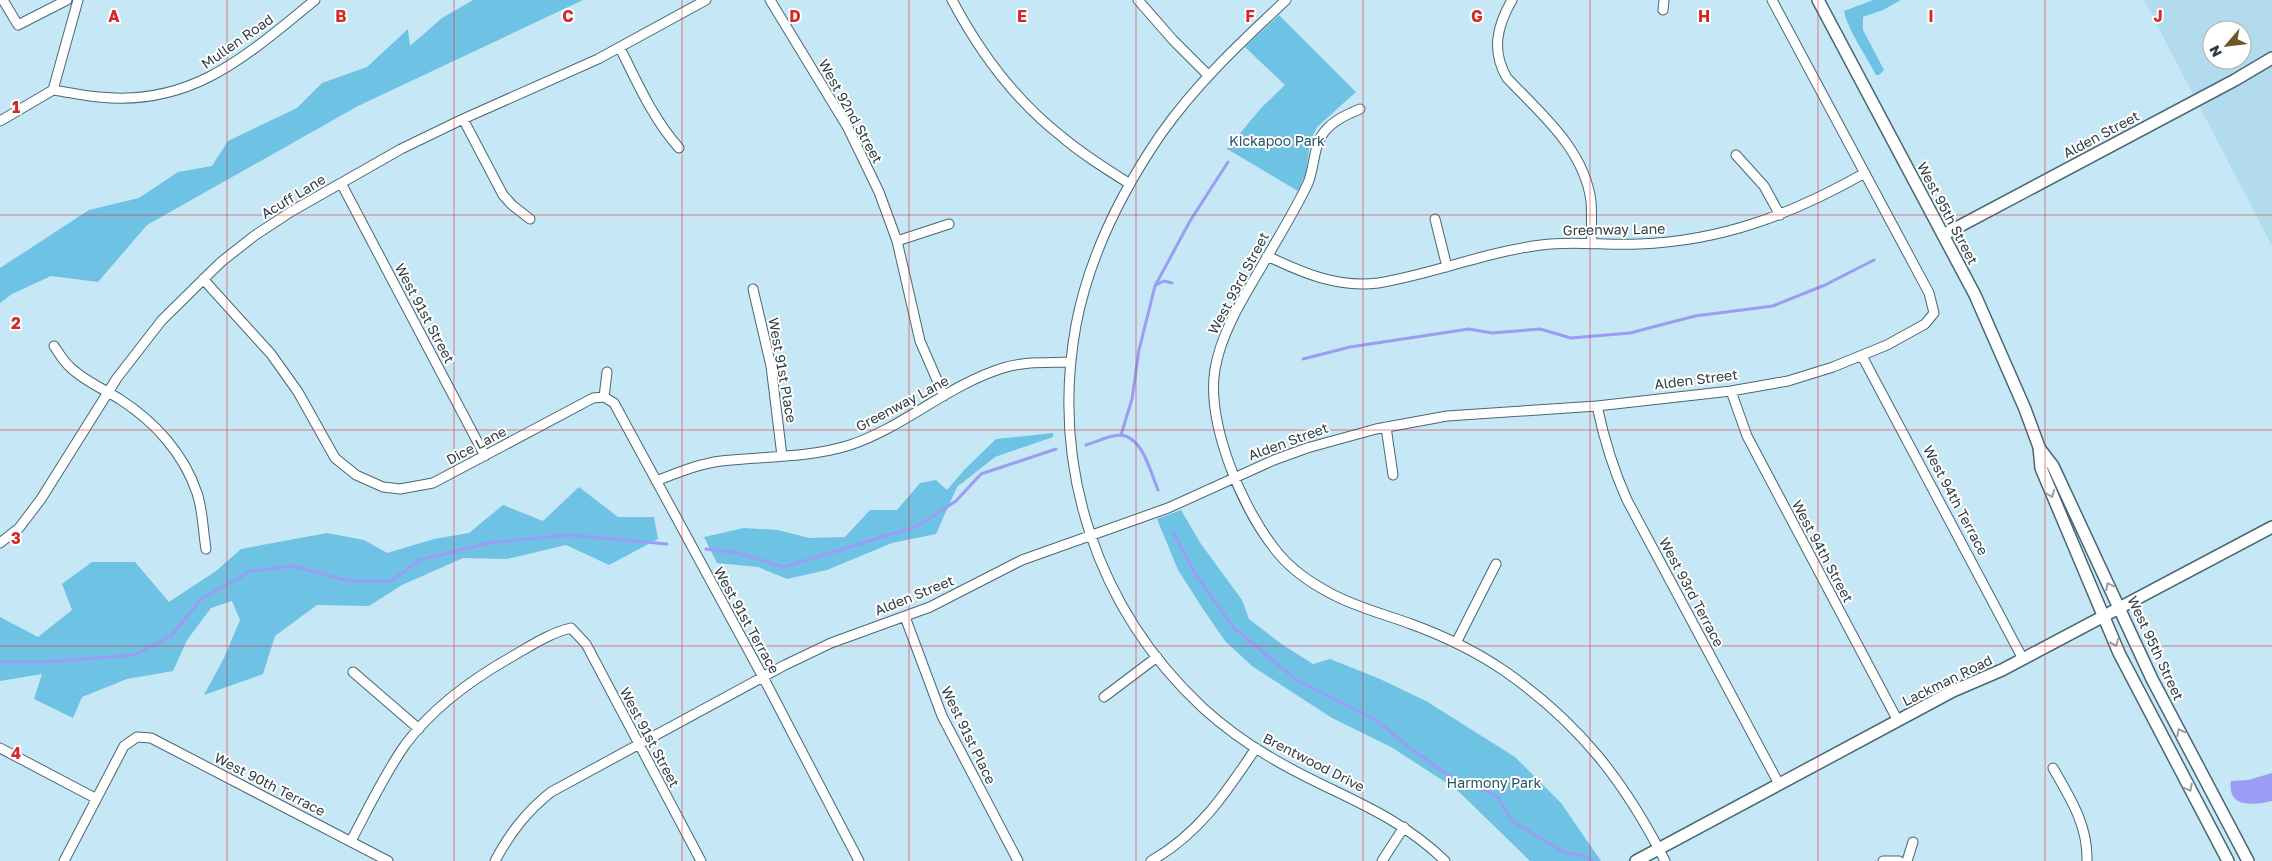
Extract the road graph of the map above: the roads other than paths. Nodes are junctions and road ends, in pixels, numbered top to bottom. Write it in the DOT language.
graph roads {
  1 [pos="3,0"];
  2 [pos="67,0"];
  3 [pos="78,0"];
  4 [pos="315,0"];
  5 [pos="706,0"];
  6 [pos="770,0"];
  7 [pos="952,0"];
  8 [pos="1138,0"];
  9 [pos="1286,0"];
  10 [pos="1512,0"];
  11 [pos="1772,0"];
  12 [pos="1818,0"];
  13 [pos="620,48"];
  14 [pos="2272,58"];
  15 [pos="1208,75"];
  16 [pos="53,90"];
  17 [pos="1360,109"];
  18 [pos="463,119"];
  19 [pos="0,121"];
  20 [pos="679,148"];
  21 [pos="1736,155"];
  22 [pos="1865,174"];
  23 [pos="341,184"];
  24 [pos="1130,184"];
  25 [pos="1780,215"];
  26 [pos="530,219"];
  27 [pos="1435,219"];
  28 [pos="949,224"];
  29 [pos="1943,236"];
  30 [pos="897,241"];
  31 [pos="1592,244"];
  32 [pos="1267,256"];
  33 [pos="1447,267"];
  34 [pos="203,279"];
  35 [pos="753,289"];
  36 [pos="54,346"];
  37 [pos="1862,356"];
  38 [pos="1071,362"];
  39 [pos="607,372"];
  40 [pos="1731,391"];
  41 [pos="108,392"];
  42 [pos="944,396"];
  43 [pos="604,397"];
  44 [pos="1597,406"];
  45 [pos="1386,427"];
  46 [pos="2039,447"];
  47 [pos="485,456"];
  48 [pos="782,456"];
  49 [pos="1392,475"];
  50 [pos="1236,477"];
  51 [pos="656,480"];
  52 [pos="2272,527"];
  53 [pos="1090,534"];
  54 [pos="0,543"];
  55 [pos="206,549"];
  56 [pos="1496,564"];
  57 [pos="2120,607"];
  58 [pos="2103,616"];
  59 [pos="905,617"];
  60 [pos="1456,644"];
  61 [pos="1157,657"];
  62 [pos="2023,659"];
  63 [pos="353,672"];
  64 [pos="763,677"];
  65 [pos="1104,697"];
  66 [pos="1898,721"];
  67 [pos="419,729"];
  68 [pos="638,744"];
  69 [pos="0,748"];
  70 [pos="1256,748"];
  71 [pos="2053,768"];
  72 [pos="1779,784"];
  73 [pos="95,798"];
  74 [pos="1404,827"];
  75 [pos="351,841"];
  76 [pos="1913,842"];
  77 [pos="1659,849"];
  78 [pos="64,861"];
  79 [pos="388,861"];
  80 [pos="495,861"];
  81 [pos="701,861"];
  82 [pos="859,861"];
  83 [pos="1018,861"];
  84 [pos="1151,861"];
  85 [pos="1382,861"];
  86 [pos="1445,861"];
  87 [pos="1636,861"];
  88 [pos="1665,861"];
  89 [pos="1883,861"];
  90 [pos="1898,861"];
  91 [pos="1907,861"];
  92 [pos="2087,861"];
  93 [pos="2228,861"];
  94 [pos="2248,861"];
  1 -- 2 [label="street"];
  3 -- 16 [label="street"];
  4 -- 16 [label="street, Mullen Road"];
  5 -- 13 [label="street, Acuff Lane"];
  6 -- 30 [label="street, West 92nd Street"];
  7 -- 24 [label="street"];
  8 -- 15 [label="street"];
  9 -- 15 [label="street, Brentwood Drive"];
  10 -- 31 [label="street"];
  11 -- 22 [label="street"];
  12 -- 29 [label="main road, West 95th Street"];
  13 -- 18 [label="street, Acuff Lane"];
  13 -- 20 [label="street"];
  14 -- 29 [label="main road, Alden Street"];
  15 -- 24 [label="street, Brentwood Drive"];
  16 -- 19 [label="street"];
  17 -- 32 [label="street, West 93rd Street"];
  18 -- 23 [label="street, Acuff Lane"];
  18 -- 26 [label="street"];
  21 -- 25 [label="street"];
  22 -- 25 [label="street, Greenway Lane"];
  22 -- 37 [label="street, Alden Street"];
  23 -- 34 [label="street, Acuff Lane"];
  23 -- 47 [label="street, West 91st Street"];
  24 -- 38 [label="street, Brentwood Drive"];
  25 -- 31 [label="street, Greenway Lane"];
  27 -- 33 [label="street"];
  28 -- 30 [label="street"];
  29 -- 46 [label="main road, West 95th Street"];
  30 -- 42 [label="street, West 92nd Street"];
  31 -- 33 [label="street, Greenway Lane"];
  32 -- 33 [label="street, Greenway Lane"];
  32 -- 50 [label="street, West 93rd Street"];
  34 -- 41 [label="street, Acuff Lane"];
  34 -- 47 [label="street, Dice Lane"];
  35 -- 48 [label="street, West 91st Place"];
  36 -- 41 [label="street"];
  37 -- 40 [label="street, Alden Street"];
  37 -- 62 [label="street, West 94th Terrace"];
  38 -- 42 [label="street, Greenway Lane"];
  38 -- 53 [label="street, Brentwood Drive"];
  39 -- 43 [label="street"];
  40 -- 44 [label="street, Alden Street"];
  40 -- 66 [label="street, West 94th Street"];
  41 -- 54 [label="street, Acuff Lane"];
  41 -- 55 [label="street"];
  42 -- 48 [label="street, Greenway Lane"];
  43 -- 47 [label="street, Dice Lane"];
  43 -- 51 [label="street, West 91st Terrace"];
  44 -- 45 [label="street, Alden Street"];
  44 -- 72 [label="street, West 93rd Terrace"];
  45 -- 49 [label="street"];
  45 -- 50 [label="street, Alden Street"];
  57 -- 46 [label="main road, West 95th Street, one-way"];
  46 -- 58 [label="main road, West 95th Street, one-way"];
  48 -- 51 [label="street, Greenway Lane"];
  50 -- 53 [label="street, Alden Street"];
  50 -- 60 [label="street, West 93rd Street"];
  51 -- 64 [label="street, West 91st Terrace"];
  52 -- 57 [label="main road, Lackman Road"];
  53 -- 59 [label="street, Alden Street"];
  53 -- 61 [label="street, Brentwood Drive"];
  56 -- 60 [label="street"];
  57 -- 58 [label="main road, Lackman Road"];
  94 -- 57 [label="main road, West 95th Street, one-way"];
  58 -- 62 [label="main road, Lackman Road"];
  58 -- 93 [label="main road, West 95th Street, one-way"];
  59 -- 64 [label="street, Alden Street"];
  59 -- 83 [label="street, West 91st Place"];
  60 -- 77 [label="street, West 93rd Street"];
  61 -- 65 [label="street"];
  61 -- 70 [label="street, Brentwood Drive"];
  62 -- 66 [label="main road, Lackman Road"];
  63 -- 67 [label="street"];
  64 -- 68 [label="street, Alden Street"];
  64 -- 82 [label="street, West 91st Terrace"];
  66 -- 72 [label="main road, Lackman Road"];
  67 -- 68 [label="street, West 91st Street"];
  67 -- 75 [label="street"];
  68 -- 80 [label="street, Alden Street"];
  68 -- 81 [label="street, West 91st Street"];
  69 -- 73 [label="street"];
  70 -- 74 [label="street, Brentwood Drive"];
  70 -- 84 [label="street"];
  71 -- 92 [label="street"];
  72 -- 77 [label="main road, Lackman Road"];
  73 -- 75 [label="street, West 90th Terrace"];
  73 -- 78 [label="street"];
  74 -- 85 [label="street"];
  74 -- 86 [label="street, Brentwood Drive"];
  75 -- 79 [label="street, West 90th Terrace"];
  76 -- 91 [label="street"];
  77 -- 87 [label="main road, Lackman Road"];
  77 -- 88 [label="street, West 93rd Street"];
  89 -- 90 [label="street"];
}
